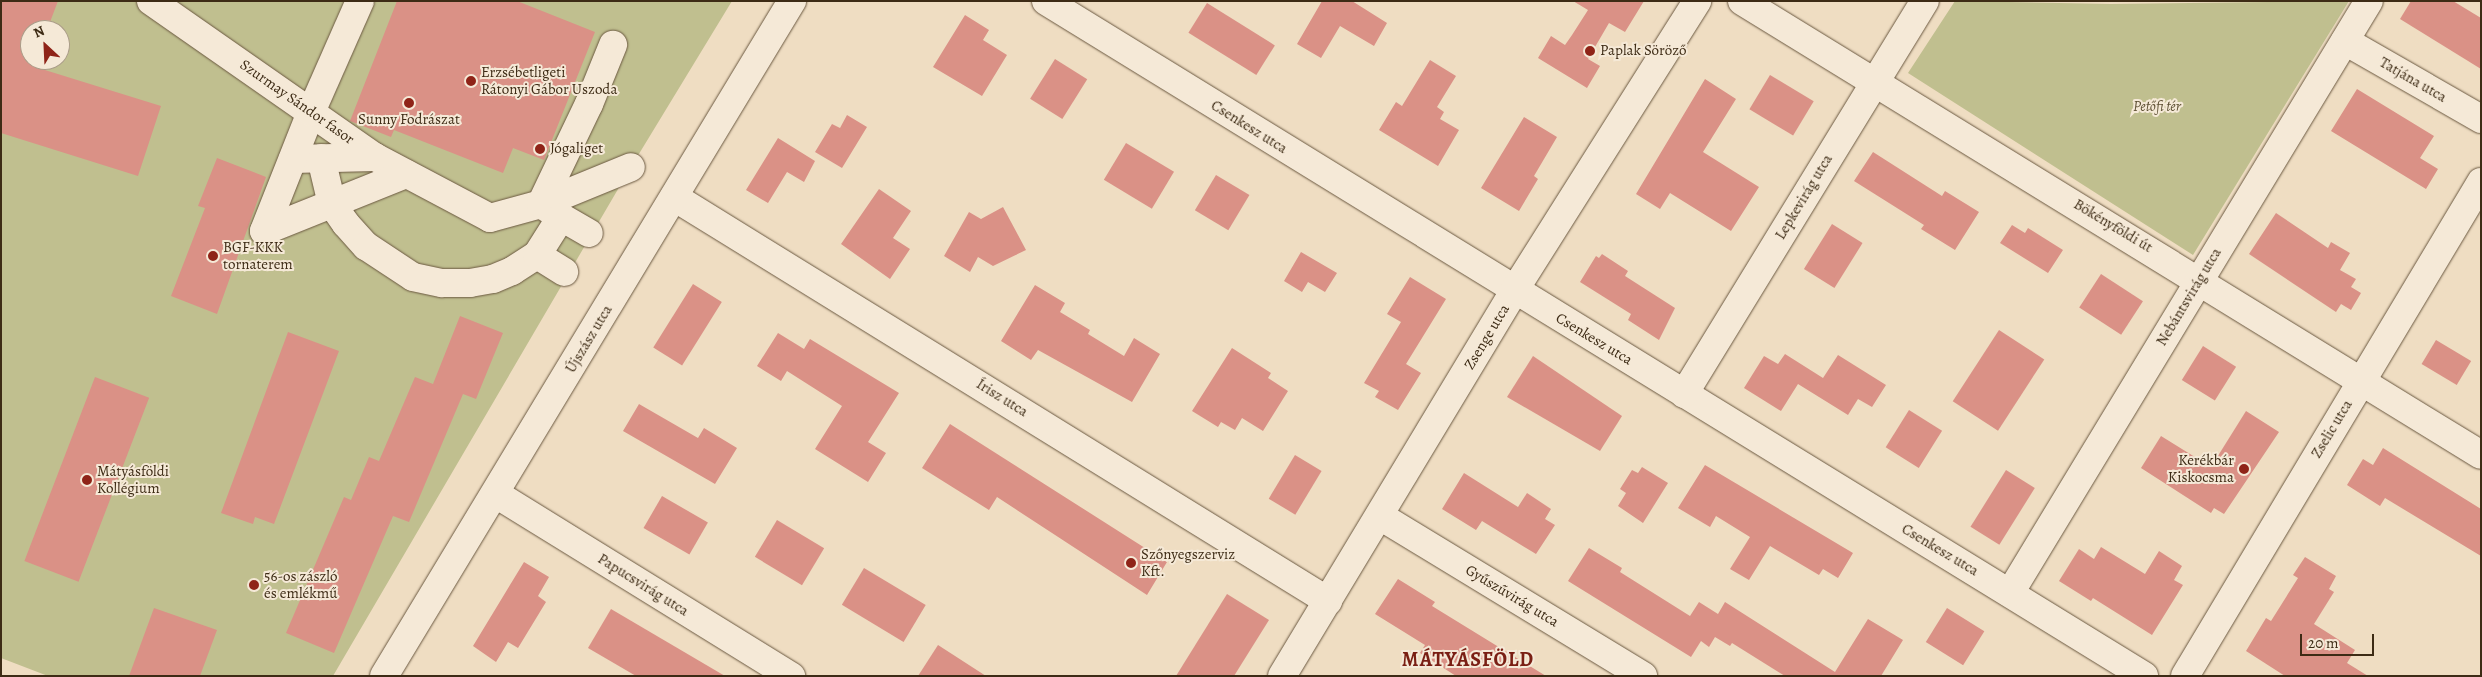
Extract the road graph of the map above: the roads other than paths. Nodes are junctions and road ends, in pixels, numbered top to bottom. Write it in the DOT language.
graph roads {
  1 [pos="151,1"];
  2 [pos="360,1"];
  3 [pos="792,1"];
  4 [pos="1046,1"];
  5 [pos="1698,1"];
  6 [pos="1742,1"];
  7 [pos="1925,1"];
  8 [pos="2369,1"];
  9 [pos="2345,41"];
  10 [pos="613,44"];
  11 [pos="1874,82"];
  12 [pos="311,112"];
  13 [pos="2481,118"];
  14 [pos="375,157"];
  15 [pos="321,158"];
  16 [pos="293,159"];
  17 [pos="631,167"];
  18 [pos="406,174"];
  19 [pos="2481,182"];
  20 [pos="674,197"];
  21 [pos="332,204"];
  22 [pos="551,210"];
  23 [pos="589,233"];
  24 [pos="537,255"];
  25 [pos="564,272"];
  26 [pos="2200,279"];
  27 [pos="1514,291"];
  28 [pos="2362,380"];
  29 [pos="1684,394"];
  30 [pos="2481,455"];
  31 [pos="496,494"];
  32 [pos="1380,516"];
  33 [pos="2010,593"];
  34 [pos="1328,601"];
  35 [pos="384,676"];
  36 [pos="791,676"];
  37 [pos="1282,676"];
  38 [pos="1643,676"];
  39 [pos="2144,676"];
  40 [pos="2185,676"];
  1 -- 12 [label="street, Szurmay Sándor fasor"];
  2 -- 12 [label="street"];
  3 -- 20 [label="street, Újszász utca"];
  4 -- 27 [label="street, Csenkesz utca"];
  5 -- 27 [label="street, Zsenge utca"];
  6 -- 11 [label="street, Bökényföldi út"];
  7 -- 11 [label="street, Lepkevirág utca"];
  8 -- 9 [label="street, Nebántsvirág utca"];
  9 -- 13 [label="street, Tatjána utca"];
  9 -- 26 [label="street, Nebántsvirág utca"];
  10 -- 22 [label="street"];
  11 -- 26 [label="street, Bökényföldi út"];
  11 -- 29 [label="street, Lepkevirág utca"];
  12 -- 14 [label="street, Szurmay Sándor fasor"];
  12 -- 16 [label="street"];
  14 -- 15 [label="street, Szurmay Sándor fasor"];
  14 -- 18 [label="street"];
  15 -- 16 [label="street, Szurmay Sándor fasor"];
  15 -- 21 [label="street"];
  16 -- 21 [label="street"];
  17 -- 22 [label="street"];
  18 -- 21 [label="street"];
  18 -- 22 [label="street"];
  19 -- 28 [label="street, Zselic utca"];
  20 -- 31 [label="street, Újszász utca"];
  20 -- 34 [label="street, Írisz utca"];
  21 -- 24 [label="street"];
  22 -- 23 [label="street"];
  22 -- 24 [label="street"];
  24 -- 25 [label="street"];
  26 -- 28 [label="street, Bökényföldi út"];
  26 -- 33 [label="street, Nebántsvirág utca"];
  27 -- 29 [label="street, Csenkesz utca"];
  27 -- 32 [label="street, Zsenge utca"];
  28 -- 30 [label="street, Bökényföldi út"];
  28 -- 40 [label="street, Zselic utca"];
  29 -- 33 [label="street, Csenkesz utca"];
  31 -- 35 [label="street, Újszász utca"];
  31 -- 36 [label="street, Papucsvirág utca"];
  32 -- 34 [label="street, Zsenge utca"];
  32 -- 38 [label="street, Gyűszűvirág utca"];
  33 -- 39 [label="street, Csenkesz utca"];
  34 -- 37 [label="street, Zsenge utca"];
}
